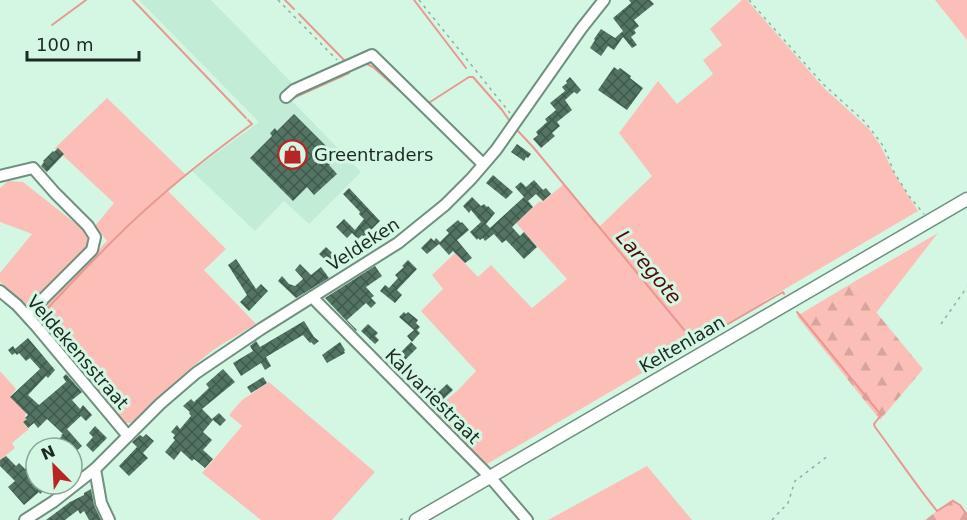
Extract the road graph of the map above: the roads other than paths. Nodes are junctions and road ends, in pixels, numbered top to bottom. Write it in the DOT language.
graph roads {
  1 [pos="604,0"];
  2 [pos="286,97"];
  3 [pos="483,164"];
  4 [pos="0,176"];
  5 [pos="967,199"];
  6 [pos="0,291"];
  7 [pos="312,297"];
  8 [pos="27,315"];
  9 [pos="128,436"];
  10 [pos="95,469"];
  11 [pos="490,477"];
  12 [pos="25,520"];
  13 [pos="109,520"];
  14 [pos="416,520"];
  15 [pos="527,520"];
  1 -- 3 [label="street, Veldeken"];
  2 -- 3 [label="street"];
  3 -- 7 [label="street, Veldeken"];
  4 -- 8 [label="street"];
  5 -- 11 [label="main road, Keltenlaan"];
  6 -- 8 [label="street, Veldekensstraat"];
  7 -- 9 [label="street, Veldeken"];
  7 -- 11 [label="street, Kalvariestraat"];
  8 -- 9 [label="street, Veldekensstraat"];
  9 -- 10 [label="street, Veldeken"];
  10 -- 12 [label="street, Veldeken"];
  10 -- 13 [label="street"];
  11 -- 14 [label="main road, Keltenlaan"];
  11 -- 15 [label="street, Kalvariestraat"];
}
